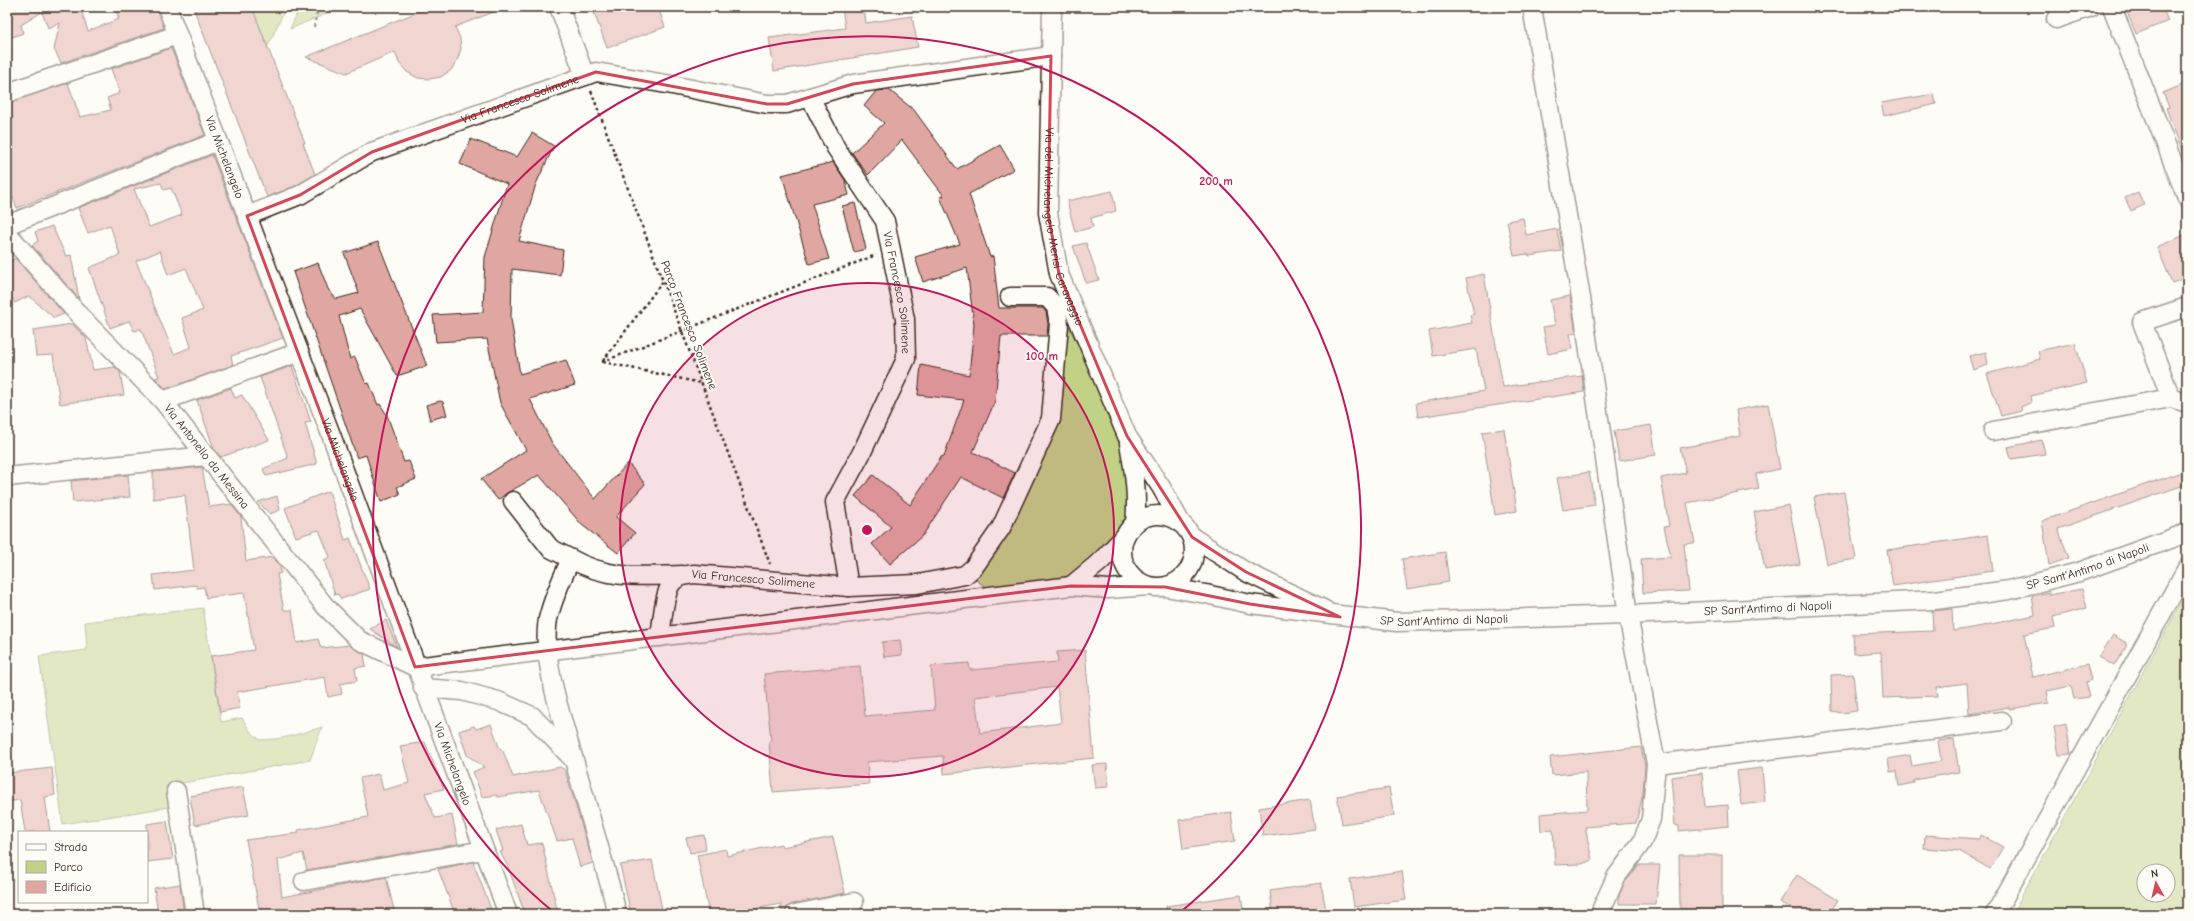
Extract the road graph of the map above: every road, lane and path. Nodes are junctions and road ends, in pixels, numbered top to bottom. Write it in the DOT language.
graph roads {
  1 [pos="167,7"];
  2 [pos="318,7"];
  3 [pos="559,7"];
  4 [pos="1052,7"];
  5 [pos="1532,7"];
  6 [pos="2091,7"];
  7 [pos="2112,7"];
  8 [pos="2056,19"];
  9 [pos="314,27"];
  10 [pos="177,35"];
  11 [pos="1051,56"];
  12 [pos="585,76"];
  13 [pos="7,93"];
  14 [pos="810,97"];
  15 [pos="218,141"];
  16 [pos="2187,198"];
  17 [pos="247,216"];
  18 [pos="7,225"];
  19 [pos="7,233"];
  20 [pos="891,249"];
  21 [pos="663,281"];
  22 [pos="1010,297"];
  23 [pos="2187,307"];
  24 [pos="682,331"];
  25 [pos="299,352"];
  26 [pos="602,362"];
  27 [pos="701,383"];
  28 [pos="2179,400"];
  29 [pos="163,401"];
  30 [pos="1992,431"];
  31 [pos="1128,436"];
  32 [pos="206,456"];
  33 [pos="7,477"];
  34 [pos="513,501"];
  35 [pos="1181,523"];
  36 [pos="1130,530"];
  37 [pos="2187,533"];
  38 [pos="1192,538"];
  39 [pos="571,559"];
  40 [pos="2187,568"];
  41 [pos="682,575"];
  42 [pos="776,581"];
  43 [pos="1071,586"];
  44 [pos="1157,586"];
  45 [pos="849,587"];
  46 [pos="1628,615"];
  47 [pos="1340,617"];
  48 [pos="660,637"];
  49 [pos="546,651"];
  50 [pos="415,666"];
  51 [pos="423,688"];
  52 [pos="2002,721"];
  53 [pos="574,760"];
  54 [pos="1656,764"];
  55 [pos="176,791"];
  56 [pos="484,850"];
  57 [pos="304,881"];
  58 [pos="854,902"];
  59 [pos="195,914"];
  60 [pos="508,914"];
  61 [pos="617,914"];
  62 [pos="795,914"];
  63 [pos="1602,914"];
  64 [pos="1995,914"];
  1 -- 10 [label="street, Via Michelangelo"];
  2 -- 9 [label="path"];
  3 -- 12 [label="street"];
  4 -- 11 [label="street, Via del Michelangelo Merisi Caravaggio"];
  5 -- 46 [label="street"];
  6 -- 8 [label="street"];
  7 -- 16 [label="street"];
  10 -- 13 [label="street"];
  10 -- 15 [label="street, Via Michelangelo"];
  11 -- 14 [label="street, Via Francesco Solimene"];
  11 -- 31 [label="street, Via del Michelangelo Merisi Caravaggio"];
  12 -- 14 [label="street, Via Francesco Solimene"];
  12 -- 17 [label="street, Via Francesco Solimene"];
  12 -- 21 [label="path, Parco Francesco Solimene"];
  14 -- 20 [label="street, Via Francesco Solimene"];
  15 -- 17 [label="street, Via Michelangelo"];
  15 -- 18 [label="street"];
  17 -- 25 [label="street, Via Michelangelo"];
  19 -- 29 [label="street, Via Antonello da Messina"];
  20 -- 24 [label="path"];
  20 -- 45 [label="street, Via Francesco Solimene"];
  21 -- 24 [label="path, Parco Francesco Solimene"];
  21 -- 26 [label="path"];
  22 -- 45 [label="street, Via Francesco Solimene"];
  23 -- 28 [label="street"];
  24 -- 26 [label="path"];
  24 -- 27 [label="path, Parco Francesco Solimene"];
  25 -- 29 [label="street"];
  25 -- 50 [label="street, Via Michelangelo"];
  26 -- 27 [label="path"];
  27 -- 42 [label="path, Parco Francesco Solimene"];
  28 -- 30 [label="street"];
  29 -- 32 [label="street, Via Antonello da Messina"];
  31 -- 35 [label="street, Via del Michelangelo Merisi Caravaggio"];
  31 -- 36 [label="street, Via del Michelangelo Merisi Caravaggio"];
  32 -- 33 [label="street"];
  32 -- 50 [label="street, Via Antonello da Messina"];
  34 -- 39 [label="street, Via Francesco Solimene"];
  35 -- 36 [label="street"];
  35 -- 38 [label="street"];
  36 -- 43 [label="street"];
  36 -- 44 [label="street"];
  37 -- 46 [label="street, SP Sant'Antimo di Napoli"];
  38 -- 44 [label="street"];
  38 -- 47 [label="street, SP Sant'Antimo di Napoli"];
  39 -- 41 [label="street, Via Francesco Solimene"];
  39 -- 49 [label="street"];
  40 -- 64 [label="street"];
  41 -- 42 [label="street, Via Francesco Solimene"];
  41 -- 48 [label="street, Via Francesco Solimene"];
  42 -- 45 [label="street, Via Francesco Solimene"];
  43 -- 44 [label="street"];
  43 -- 48 [label="street"];
  44 -- 47 [label="street, SP Sant'Antimo di Napoli"];
  46 -- 47 [label="street, SP Sant'Antimo di Napoli"];
  46 -- 54 [label="street"];
  48 -- 49 [label="street"];
  49 -- 50 [label="street"];
  49 -- 53 [label="street"];
  50 -- 51 [label="street, Via Michelangelo"];
  51 -- 53 [label="street"];
  51 -- 56 [label="street, Via Michelangelo"];
  52 -- 54 [label="street"];
  53 -- 61 [label="street"];
  54 -- 63 [label="street"];
  55 -- 59 [label="street"];
  56 -- 57 [label="street"];
  56 -- 60 [label="street, Via Michelangelo"];
  58 -- 62 [label="street"];
}
